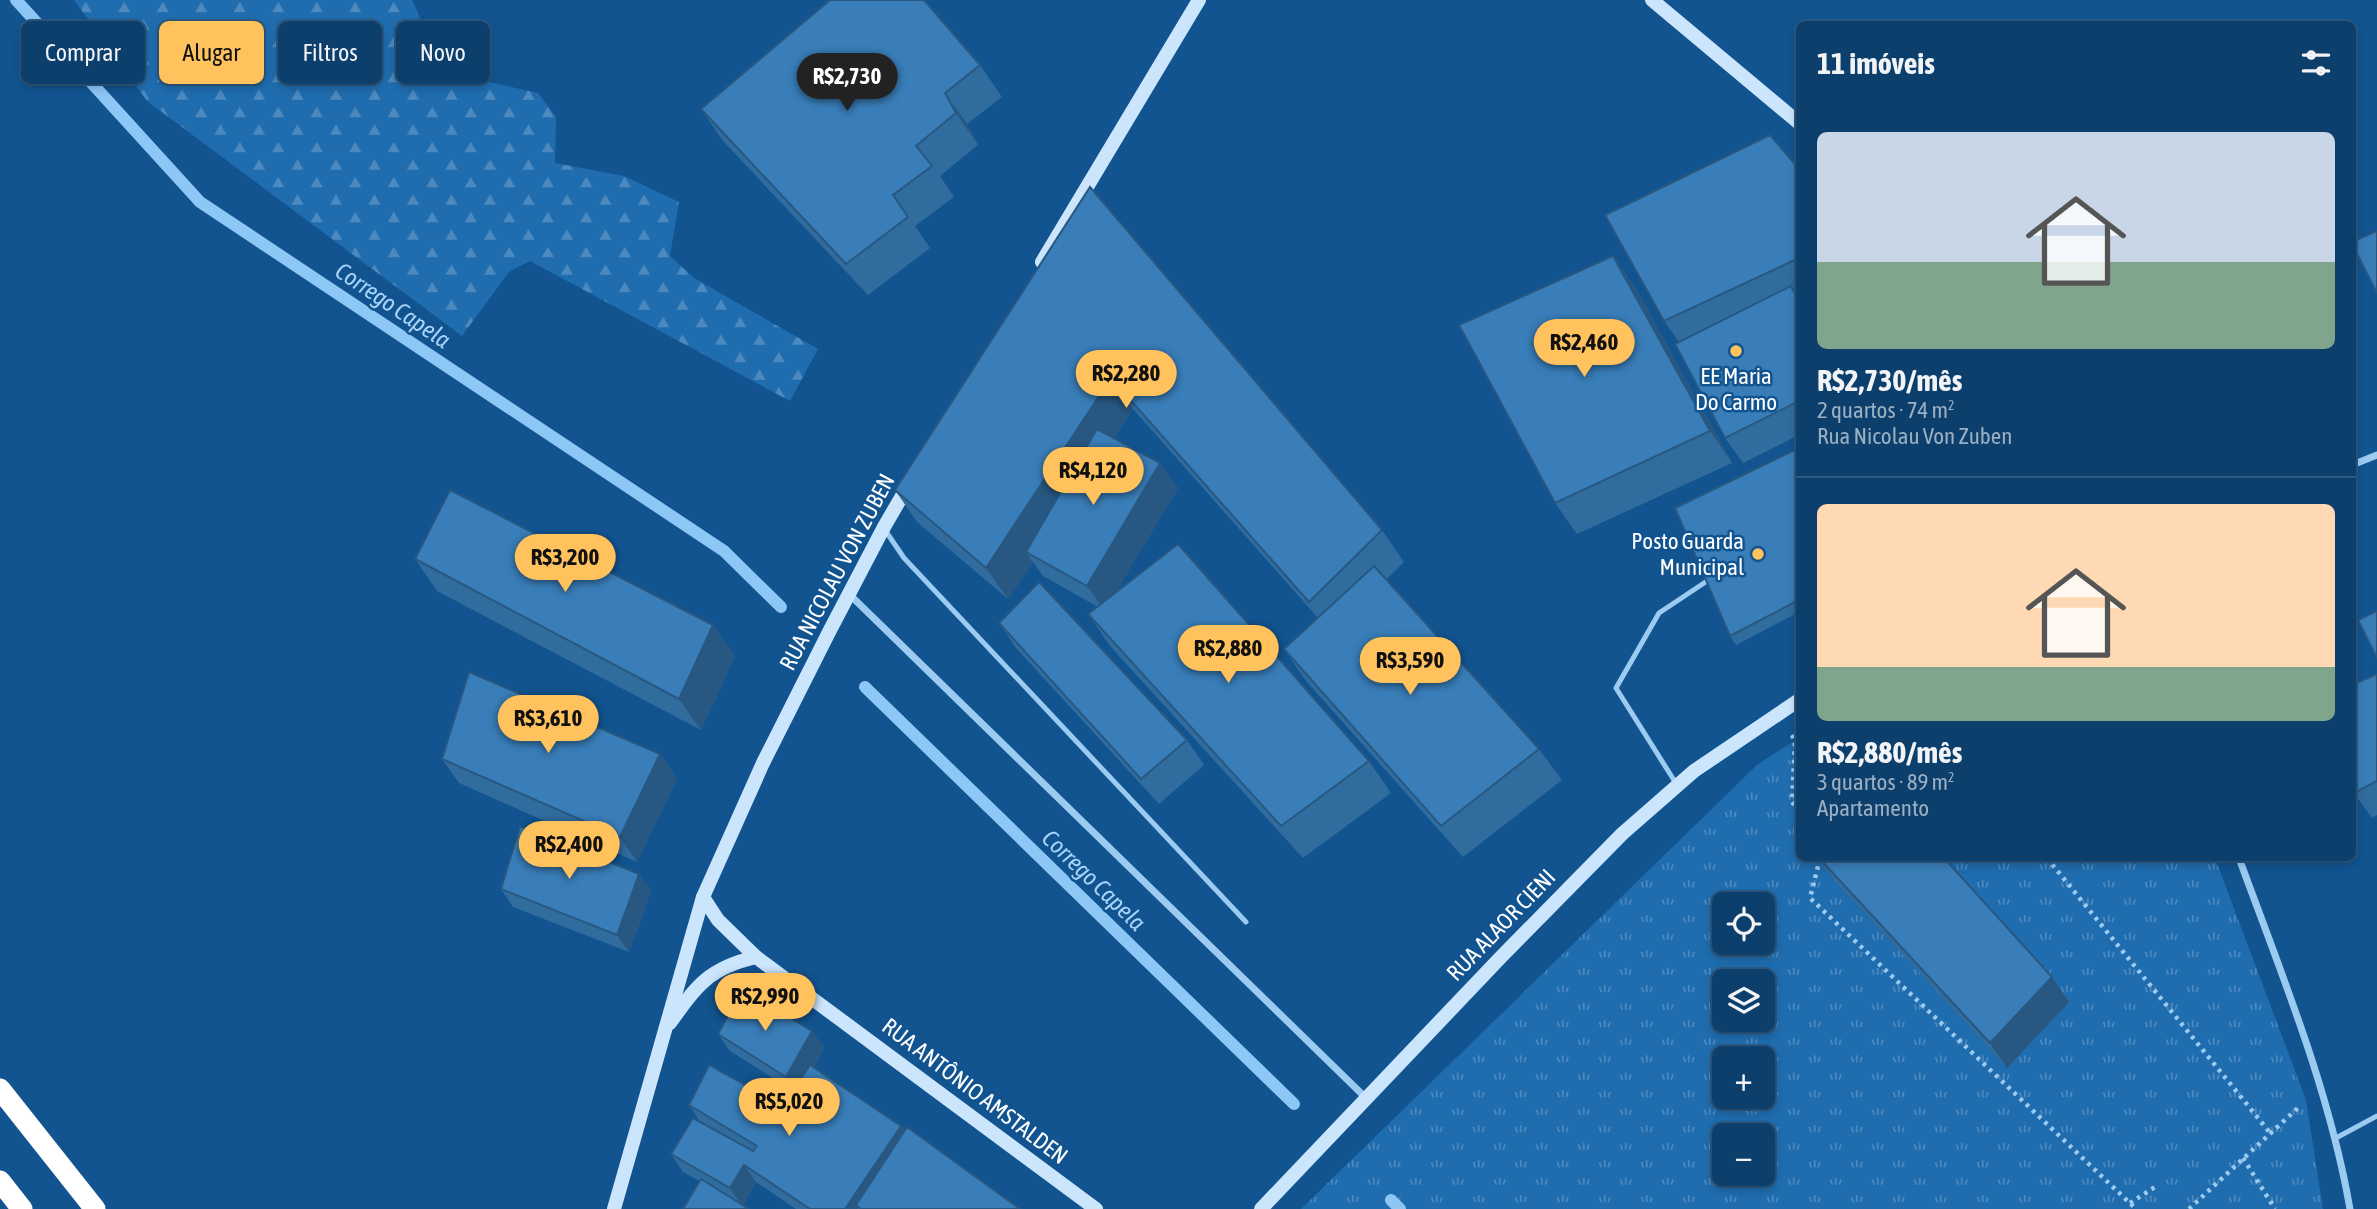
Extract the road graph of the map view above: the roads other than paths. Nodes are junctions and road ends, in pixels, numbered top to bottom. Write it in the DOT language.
graph roads {
  1 [pos="1199,0"];
  2 [pos="1652,0"];
  3 [pos="1796,120"];
  4 [pos="1034,276"];
  5 [pos="2377,455"];
  6 [pos="2356,463"];
  7 [pos="919,467"];
  8 [pos="884,527"];
  9 [pos="1715,576"];
  10 [pos="848,593"];
  11 [pos="1796,702"];
  12 [pos="1677,785"];
  13 [pos="2240,861"];
  14 [pos="703,897"];
  15 [pos="1246,922"];
  16 [pos="756,957"];
  17 [pos="662,1036"];
  18 [pos="0,1089"];
  19 [pos="1366,1098"];
  20 [pos="2377,1116"];
  21 [pos="2336,1138"];
  22 [pos="0,1181"];
  23 [pos="22,1209"];
  24 [pos="95,1209"];
  25 [pos="614,1209"];
  26 [pos="1096,1209"];
  27 [pos="1261,1209"];
  28 [pos="2350,1209"];
  1 -- 4 [label="main road"];
  2 -- 3 [label="main road"];
  5 -- 6 [label="street"];
  7 -- 8 [label="main road, RUA NICOLAU VON ZUBEN"];
  8 -- 10 [label="main road, RUA NICOLAU VON ZUBEN"];
  8 -- 15 [label="lane"];
  9 -- 12 [label="lane"];
  10 -- 14 [label="main road, RUA NICOLAU VON ZUBEN"];
  10 -- 19 [label="street"];
  11 -- 12 [label="main road, RUA ALAOR CIENI"];
  12 -- 19 [label="main road, RUA ALAOR CIENI"];
  13 -- 21 [label="street"];
  14 -- 16 [label="main road, RUA ANTÔNIO AMSTALDEN"];
  14 -- 17 [label="main road, RUA NICOLAU VON ZUBEN"];
  16 -- 17 [label="main road"];
  16 -- 26 [label="main road, RUA ANTÔNIO AMSTALDEN"];
  17 -- 25 [label="main road, RUA NICOLAU VON ZUBEN"];
  18 -- 24 [label="highway"];
  19 -- 27 [label="main road, RUA ALAOR CIENI"];
  20 -- 21 [label="lane"];
  21 -- 28 [label="street"];
  22 -- 23 [label="highway"];
}
